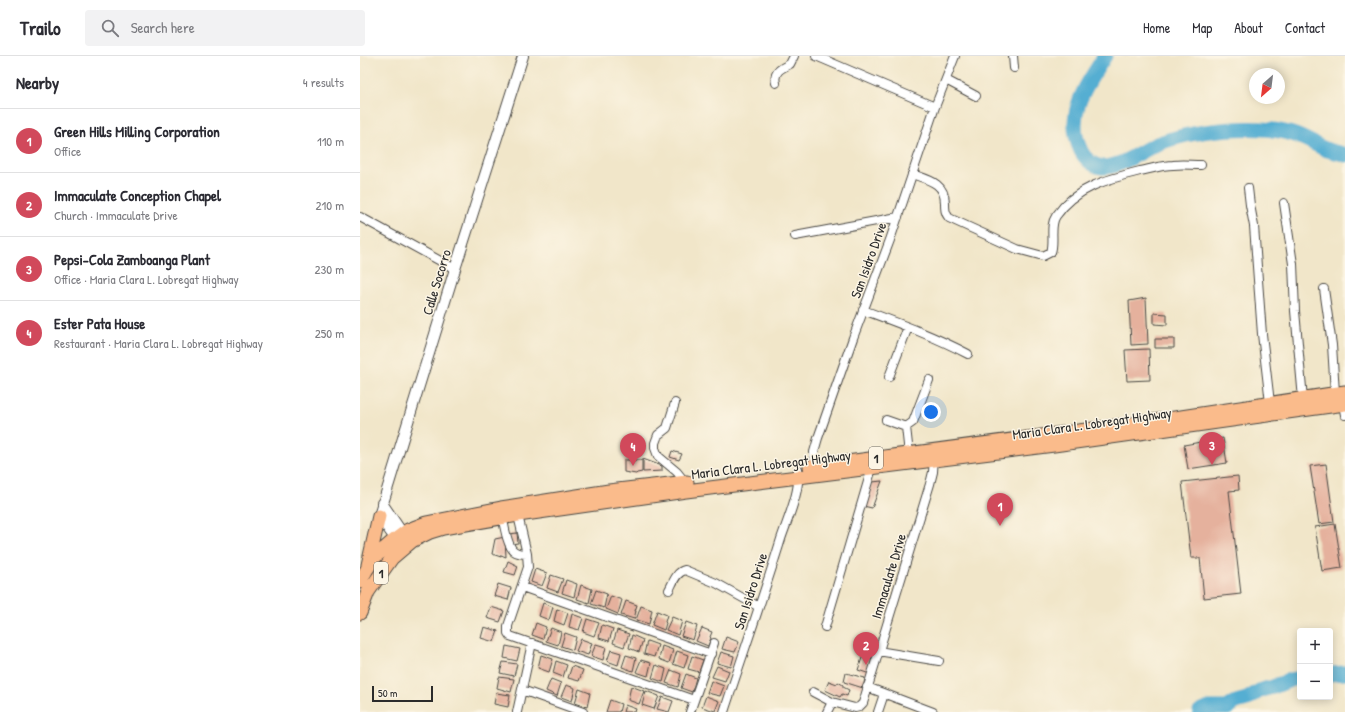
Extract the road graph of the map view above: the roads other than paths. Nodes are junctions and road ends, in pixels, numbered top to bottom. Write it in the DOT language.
graph roads {
  1 [pos="523,56"];
  2 [pos="794,56"];
  3 [pos="816,56"];
  4 [pos="955,56"];
  5 [pos="1013,56"];
  6 [pos="1014,68"];
  7 [pos="946,80"];
  8 [pos="776,83"];
  9 [pos="976,96"];
  10 [pos="935,108"];
  11 [pos="1201,165"];
  12 [pos="912,174"];
  13 [pos="1248,188"];
  14 [pos="1284,202"];
  15 [pos="360,217"];
  16 [pos="898,217"];
  17 [pos="795,236"];
  18 [pos="455,269"];
  19 [pos="1324,288"];
  20 [pos="863,310"];
  21 [pos="908,327"];
  22 [pos="968,354"];
  23 [pos="889,378"];
  24 [pos="929,380"];
  25 [pos="1303,398"];
  26 [pos="1343,402"];
  27 [pos="675,403"];
  28 [pos="1270,403"];
  29 [pos="886,420"];
  30 [pos="906,427"];
  31 [pos="973,450"];
  32 [pos="909,454"];
  33 [pos="934,455"];
  34 [pos="872,468"];
  35 [pos="815,471"];
  36 [pos="798,473"];
  37 [pos="685,482"];
  38 [pos="610,496"];
  39 [pos="381,510"];
  40 [pos="517,511"];
  41 [pos="502,513"];
  42 [pos="403,541"];
  43 [pos="527,554"];
  44 [pos="363,573"];
  45 [pos="522,587"];
  46 [pos="669,590"];
  47 [pos="759,607"];
  48 [pos="360,613"];
  49 [pos="825,627"];
  50 [pos="532,643"];
  51 [pos="714,643"];
  52 [pos="878,651"];
  53 [pos="711,654"];
  54 [pos="939,661"];
  55 [pos="867,687"];
  56 [pos="522,690"];
  57 [pos="813,692"];
  58 [pos="884,694"];
  59 [pos="694,700"];
  60 [pos="832,702"];
  61 [pos="517,712"];
  62 [pos="583,712"];
  63 [pos="690,712"];
  64 [pos="724,712"];
  65 [pos="827,712"];
  66 [pos="878,712"];
  67 [pos="934,712"];
  1 -- 18 [label="street, Calle Socorro"];
  2 -- 8 [label="street"];
  3 -- 10 [label="street"];
  4 -- 7 [label="street, San Isidro Drive"];
  5 -- 6 [label="street"];
  7 -- 9 [label="street"];
  7 -- 10 [label="street, San Isidro Drive"];
  10 -- 12 [label="street, San Isidro Drive"];
  11 -- 12 [label="street"];
  12 -- 16 [label="street, San Isidro Drive"];
  13 -- 28 [label="street"];
  14 -- 25 [label="street"];
  15 -- 18 [label="street"];
  16 -- 17 [label="street"];
  16 -- 20 [label="street, San Isidro Drive"];
  18 -- 39 [label="street, Calle Socorro"];
  19 -- 26 [label="street"];
  20 -- 21 [label="street"];
  20 -- 35 [label="street, San Isidro Drive"];
  21 -- 22 [label="street"];
  21 -- 23 [label="street"];
  24 -- 30 [label="street"];
  25 -- 26 [label="highway, Maria Clara L. Lobregat Highway / 1"];
  25 -- 28 [label="highway, Maria Clara L. Lobregat Highway / 1"];
  26 -- 31 [label="highway, Maria Clara L. Lobregat Highway / 1"];
  27 -- 37 [label="street"];
  28 -- 31 [label="highway, Maria Clara L. Lobregat Highway / 1"];
  29 -- 30 [label="street"];
  30 -- 32 [label="street"];
  31 -- 33 [label="highway, Maria Clara L. Lobregat Highway / 1"];
  32 -- 33 [label="highway, Maria Clara L. Lobregat Highway / 1"];
  32 -- 35 [label="highway, Maria Clara L. Lobregat Highway / 1"];
  33 -- 34 [label="highway, Maria Clara L. Lobregat Highway / 1"];
  33 -- 52 [label="street, Immaculate Drive"];
  34 -- 35 [label="highway, Maria Clara L. Lobregat Highway / 1"];
  34 -- 49 [label="street"];
  35 -- 36 [label="highway, Maria Clara L. Lobregat Highway / 1"];
  36 -- 37 [label="highway, Maria Clara L. Lobregat Highway / 1"];
  36 -- 38 [label="highway, Maria Clara L. Lobregat Highway / 1"];
  36 -- 47 [label="street, San Isidro Drive"];
  37 -- 38 [label="highway, Maria Clara L. Lobregat Highway / 1"];
  38 -- 40 [label="highway, Maria Clara L. Lobregat Highway / 1"];
  39 -- 42 [label="street"];
  39 -- 44 [label="highway"];
  40 -- 41 [label="highway, Maria Clara L. Lobregat Highway / 1"];
  40 -- 43 [label="street"];
  41 -- 42 [label="highway, Maria Clara L. Lobregat Highway / 1"];
  41 -- 43 [label="street"];
  42 -- 44 [label="highway, Maria Clara L. Lobregat Highway / 1"];
  42 -- 48 [label="highway, Maria Clara L. Lobregat Highway / 1"];
  43 -- 45 [label="street"];
  45 -- 50 [label="street"];
  45 -- 53 [label="street"];
  46 -- 47 [label="street"];
  47 -- 64 [label="street, San Isidro Drive"];
  50 -- 56 [label="street"];
  50 -- 59 [label="street"];
  51 -- 53 [label="street"];
  52 -- 54 [label="street"];
  52 -- 55 [label="street, Immaculate Drive"];
  53 -- 59 [label="street"];
  55 -- 58 [label="street"];
  55 -- 60 [label="street, Immaculate Drive"];
  56 -- 61 [label="street"];
  56 -- 62 [label="street"];
  57 -- 60 [label="street"];
  58 -- 66 [label="street"];
  58 -- 67 [label="street"];
  59 -- 63 [label="street"];
  60 -- 65 [label="street"];
}
